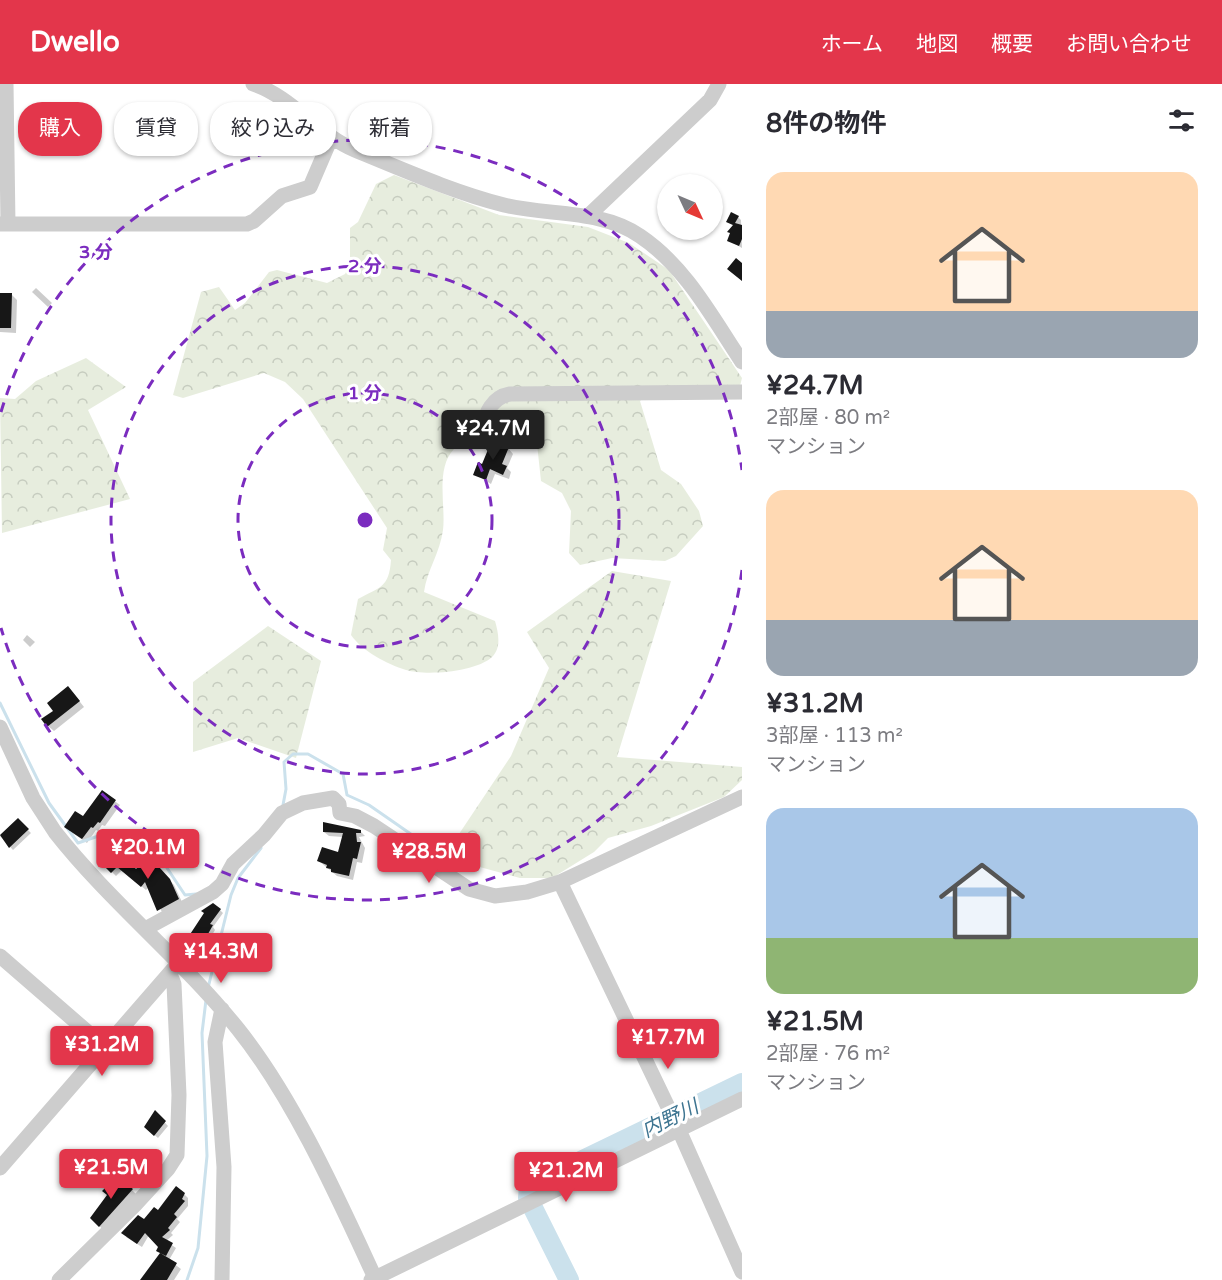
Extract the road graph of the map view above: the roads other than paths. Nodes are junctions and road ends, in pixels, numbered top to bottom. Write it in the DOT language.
graph roads {
  1 [pos="6,84"];
  2 [pos="253,84"];
  3 [pos="719,84"];
  4 [pos="284,102"];
  5 [pos="336,140"];
  6 [pos="323,156"];
  7 [pos="588,216"];
  8 [pos="4,224"];
  9 [pos="742,362"];
  10 [pos="742,392"];
  11 [pos="478,438"];
  12 [pos="0,727"];
  13 [pos="742,797"];
  14 [pos="560,882"];
  15 [pos="145,929"];
  16 [pos="0,956"];
  17 [pos="174,969"];
  18 [pos="222,1009"];
  19 [pos="106,1048"];
  20 [pos="742,1099"];
  21 [pos="679,1130"];
  22 [pos="0,1168"];
  23 [pos="742,1272"];
  24 [pos="374,1279"];
  25 [pos="59,1280"];
  26 [pos="222,1280"];
  1 -- 8 [label="street"];
  2 -- 4 [label="street"];
  3 -- 7 [label="street"];
  5 -- 7 [label="street"];
  6 -- 8 [label="street"];
  7 -- 9 [label="street"];
  10 -- 11 [label="street"];
  12 -- 15 [label="street"];
  13 -- 14 [label="street"];
  14 -- 15 [label="street"];
  14 -- 21 [label="street"];
  15 -- 17 [label="street"];
  16 -- 19 [label="street"];
  17 -- 18 [label="street"];
  17 -- 19 [label="street"];
  17 -- 25 [label="street"];
  18 -- 24 [label="street"];
  18 -- 26 [label="street"];
  19 -- 22 [label="street"];
  20 -- 21 [label="street"];
  21 -- 23 [label="street"];
  21 -- 24 [label="street"];
}
